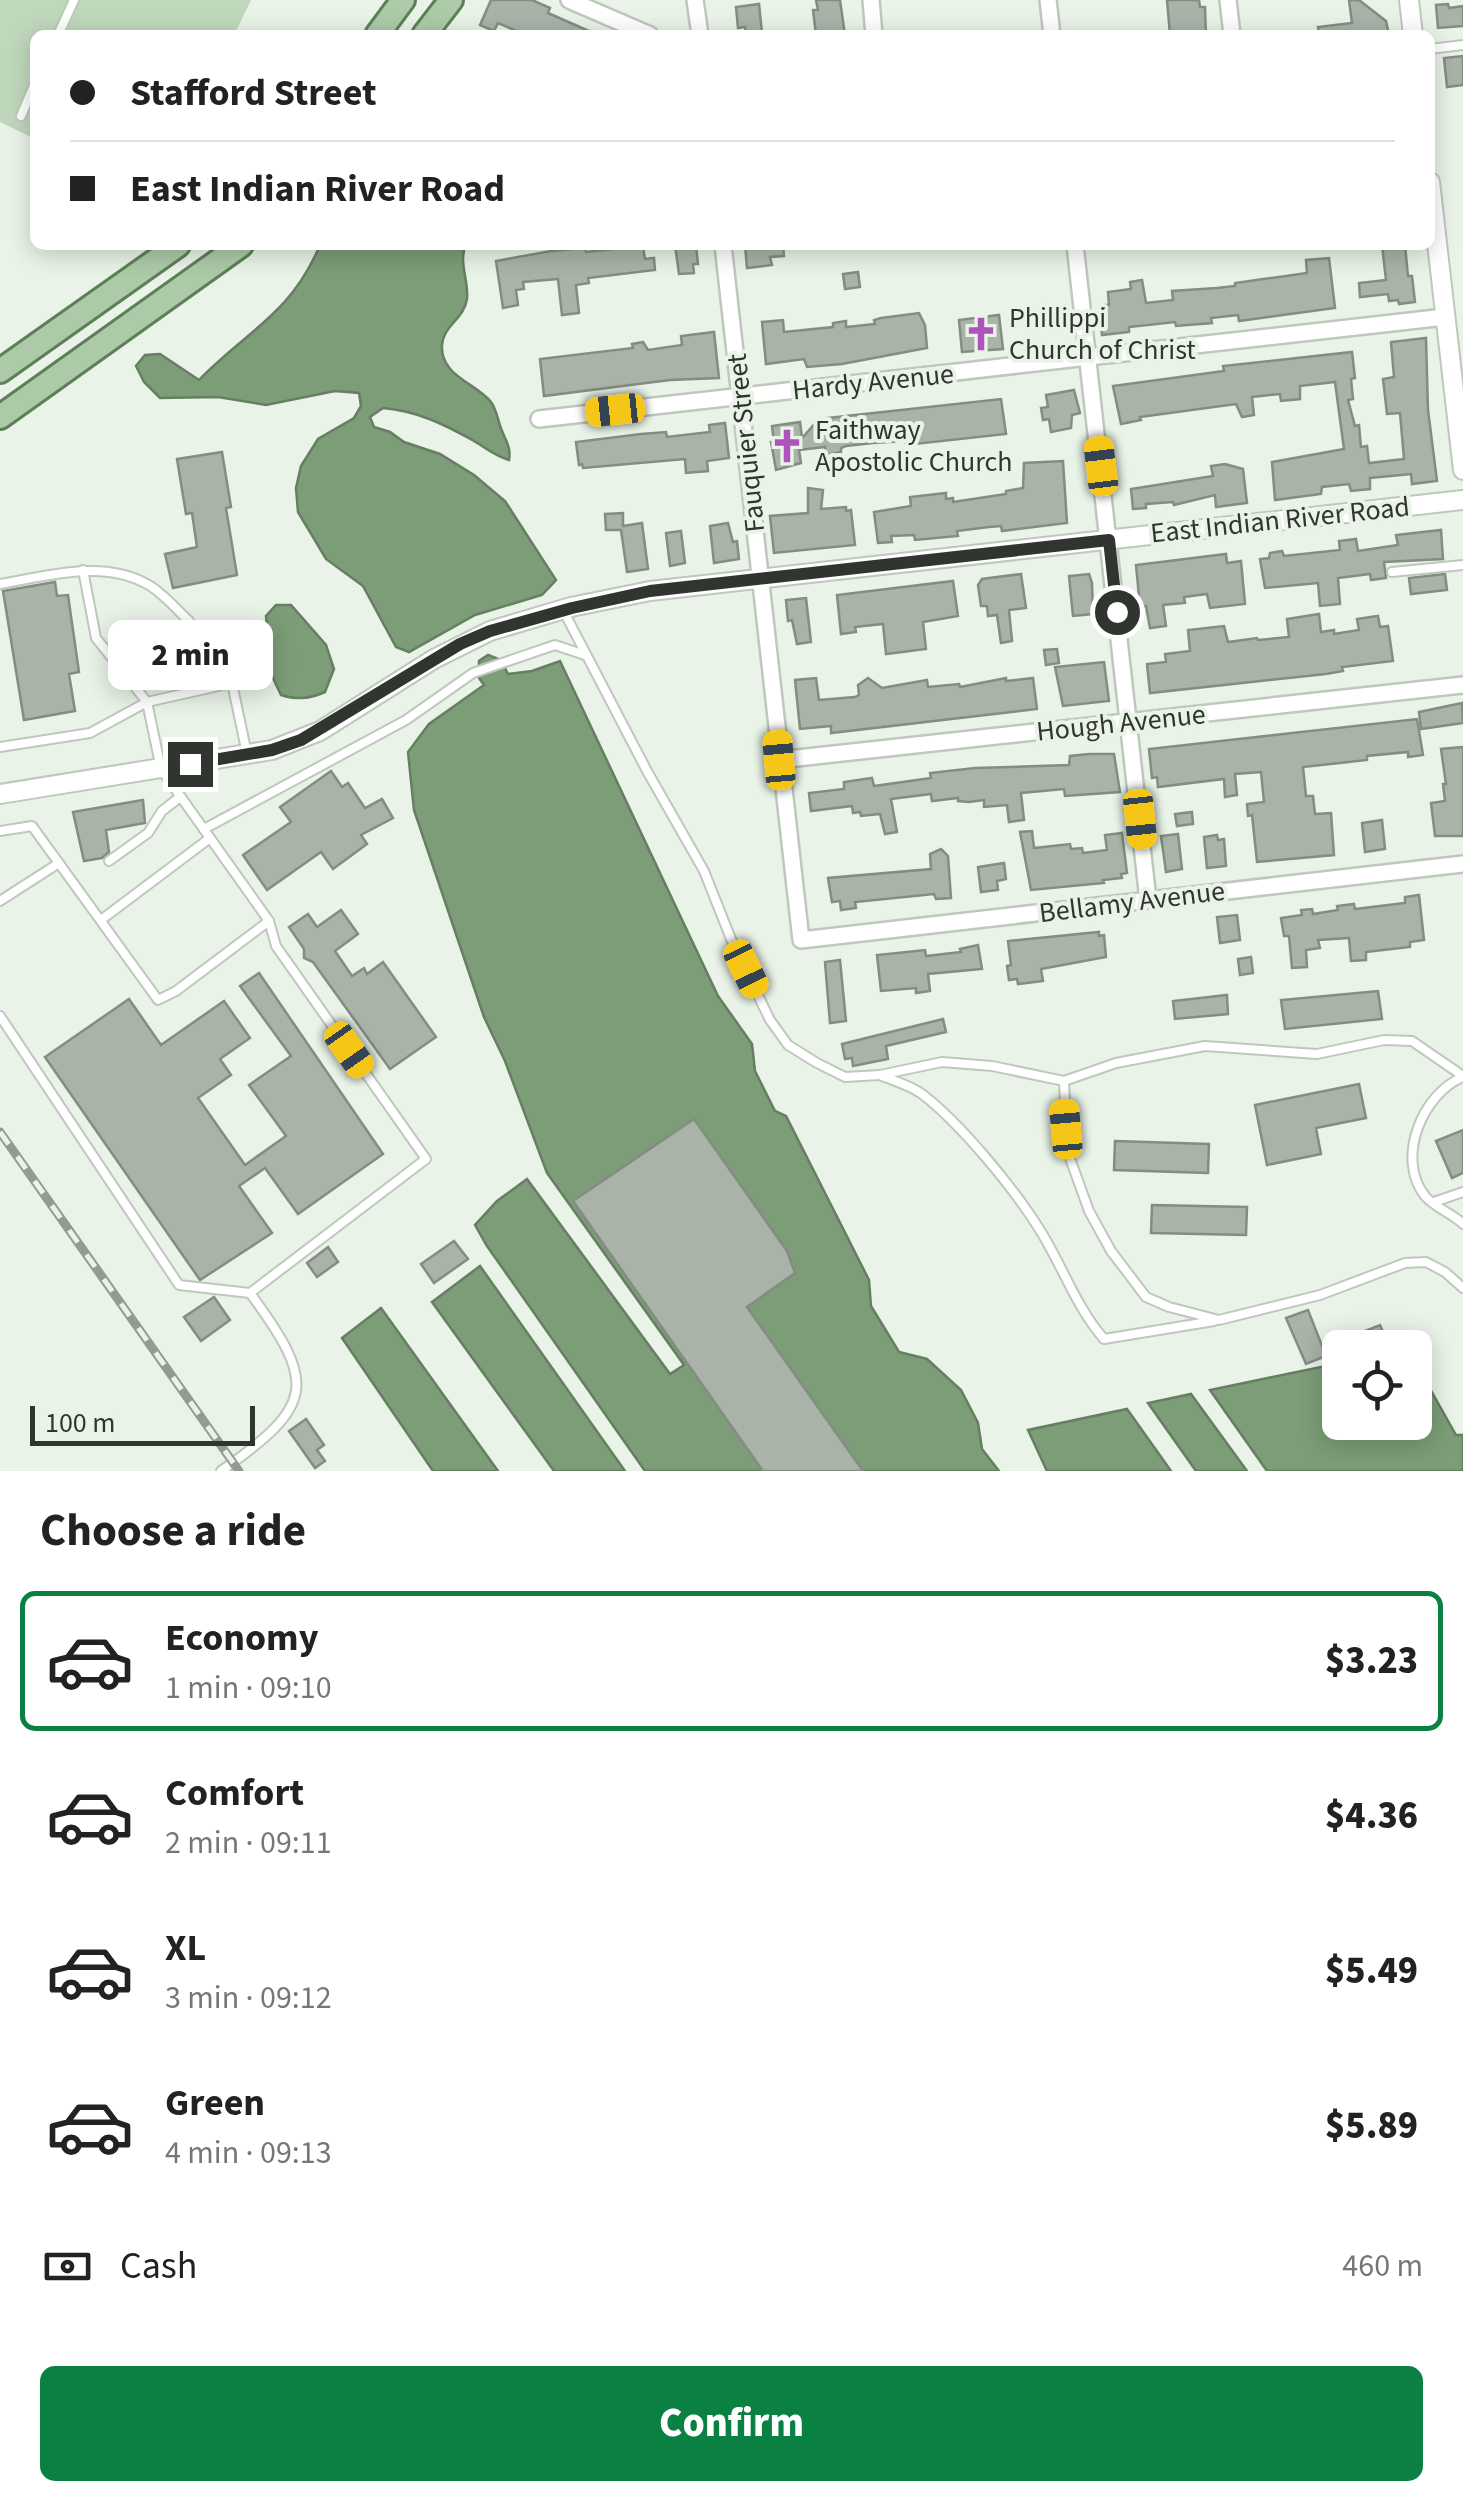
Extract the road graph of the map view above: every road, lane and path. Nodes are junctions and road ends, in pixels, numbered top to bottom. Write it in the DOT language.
graph roads {
  1 [pos="74,0"];
  2 [pos="451,0"];
  3 [pos="569,0"];
  4 [pos="695,0"];
  5 [pos="871,0"];
  6 [pos="1048,0"];
  7 [pos="1228,0"];
  8 [pos="1410,0"];
  9 [pos="398,6"];
  10 [pos="60,30"];
  11 [pos="381,30"];
  12 [pos="428,30"];
  13 [pos="638,30"];
  14 [pos="699,30"];
  15 [pos="874,30"];
  16 [pos="1051,30"];
  17 [pos="1231,30"];
  18 [pos="1413,30"];
  19 [pos="1463,45"];
  20 [pos="1435,48"];
  21 [pos="30,95"];
  22 [pos="20,116"];
  23 [pos="1435,227"];
  24 [pos="171,250"];
  25 [pos="234,250"];
  26 [pos="724,250"];
  27 [pos="1076,250"];
  28 [pos="1445,317"];
  29 [pos="1088,357"];
  30 [pos="0,371"];
  31 [pos="741,396"];
  32 [pos="0,417"];
  33 [pos="539,419"];
  34 [pos="1463,470"];
  35 [pos="1463,500"];
  36 [pos="1109,540"];
  37 [pos="1463,565"];
  38 [pos="82,570"];
  39 [pos="1392,572"];
  40 [pos="761,578"];
  41 [pos="0,584"];
  42 [pos="563,610"];
  43 [pos="188,620"];
  44 [pos="586,656"];
  45 [pos="1463,685"];
  46 [pos="147,702"];
  47 [pos="1130,722"];
  48 [pos="0,747"];
  49 [pos="247,754"];
  50 [pos="779,760"];
  51 [pos="161,769"];
  52 [pos="0,794"];
  53 [pos="180,797"];
  54 [pos="204,830"];
  55 [pos="0,831"];
  56 [pos="210,838"];
  57 [pos="108,861"];
  58 [pos="59,863"];
  59 [pos="1463,864"];
  60 [pos="1148,900"];
  61 [pos="0,901"];
  62 [pos="101,920"];
  63 [pos="269,920"];
  64 [pos="801,940"];
  65 [pos="0,1016"];
  66 [pos="880,1075"];
  67 [pos="1463,1076"];
  68 [pos="1064,1081"];
  69 [pos="1463,1192"];
  70 [pos="1434,1202"];
  71 [pos="1463,1224"];
  72 [pos="1463,1288"];
  73 [pos="250,1293"];
  74 [pos="1219,1320"];
  75 [pos="221,1471"];
  1 -- 10 [label="lane"];
  2 -- 12 [label="main road"];
  3 -- 13 [label="street"];
  4 -- 14 [label="street"];
  5 -- 15 [label="street"];
  6 -- 16 [label="street"];
  7 -- 17 [label="street"];
  8 -- 18 [label="street"];
  9 -- 11 [label="main road"];
  19 -- 20 [label="lane"];
  21 -- 22 [label="lane"];
  23 -- 28 [label="street"];
  24 -- 30 [label="main road"];
  25 -- 32 [label="main road"];
  26 -- 31 [label="street, Fauquier Street"];
  27 -- 29 [label="street"];
  28 -- 29 [label="street, Hardy Avenue"];
  28 -- 34 [label="street"];
  29 -- 31 [label="street, Hardy Avenue"];
  29 -- 36 [label="street"];
  31 -- 33 [label="street, Hardy Avenue"];
  31 -- 40 [label="street, Fauquier Street"];
  35 -- 36 [label="street, East Indian River Road"];
  36 -- 40 [label="street, East Indian River Road"];
  36 -- 47 [label="street"];
  37 -- 39 [label="lane"];
  38 -- 41 [label="lane"];
  38 -- 43 [label="lane"];
  38 -- 46 [label="lane"];
  40 -- 42 [label="street, East Indian River Road"];
  40 -- 50 [label="street, Fauquier Street"];
  42 -- 44 [label="lane"];
  42 -- 49 [label="street, East Indian River Road"];
  44 -- 54 [label="lane"];
  44 -- 66 [label="lane"];
  45 -- 47 [label="street, Hough Avenue"];
  46 -- 48 [label="lane"];
  46 -- 49 [label="lane"];
  46 -- 51 [label="lane"];
  47 -- 50 [label="street, Hough Avenue"];
  47 -- 60 [label="street"];
  49 -- 51 [label="street, East Indian River Road"];
  50 -- 64 [label="street, Fauquier Street"];
  51 -- 52 [label="street, East Indian River Road"];
  51 -- 53 [label="lane"];
  53 -- 54 [label="lane"];
  53 -- 57 [label="lane"];
  54 -- 56 [label="lane"];
  55 -- 58 [label="lane"];
  56 -- 62 [label="lane"];
  56 -- 63 [label="lane"];
  58 -- 61 [label="lane"];
  58 -- 62 [label="lane"];
  59 -- 60 [label="street, Bellamy Avenue"];
  60 -- 64 [label="street, Bellamy Avenue"];
  62 -- 63 [label="lane"];
  63 -- 73 [label="lane"];
  65 -- 73 [label="lane"];
  66 -- 68 [label="lane"];
  66 -- 74 [label="lane"];
  67 -- 68 [label="lane"];
  67 -- 70 [label="lane"];
  68 -- 74 [label="lane"];
  69 -- 70 [label="lane"];
  70 -- 71 [label="lane"];
  72 -- 74 [label="lane"];
  73 -- 75 [label="lane"];
}
